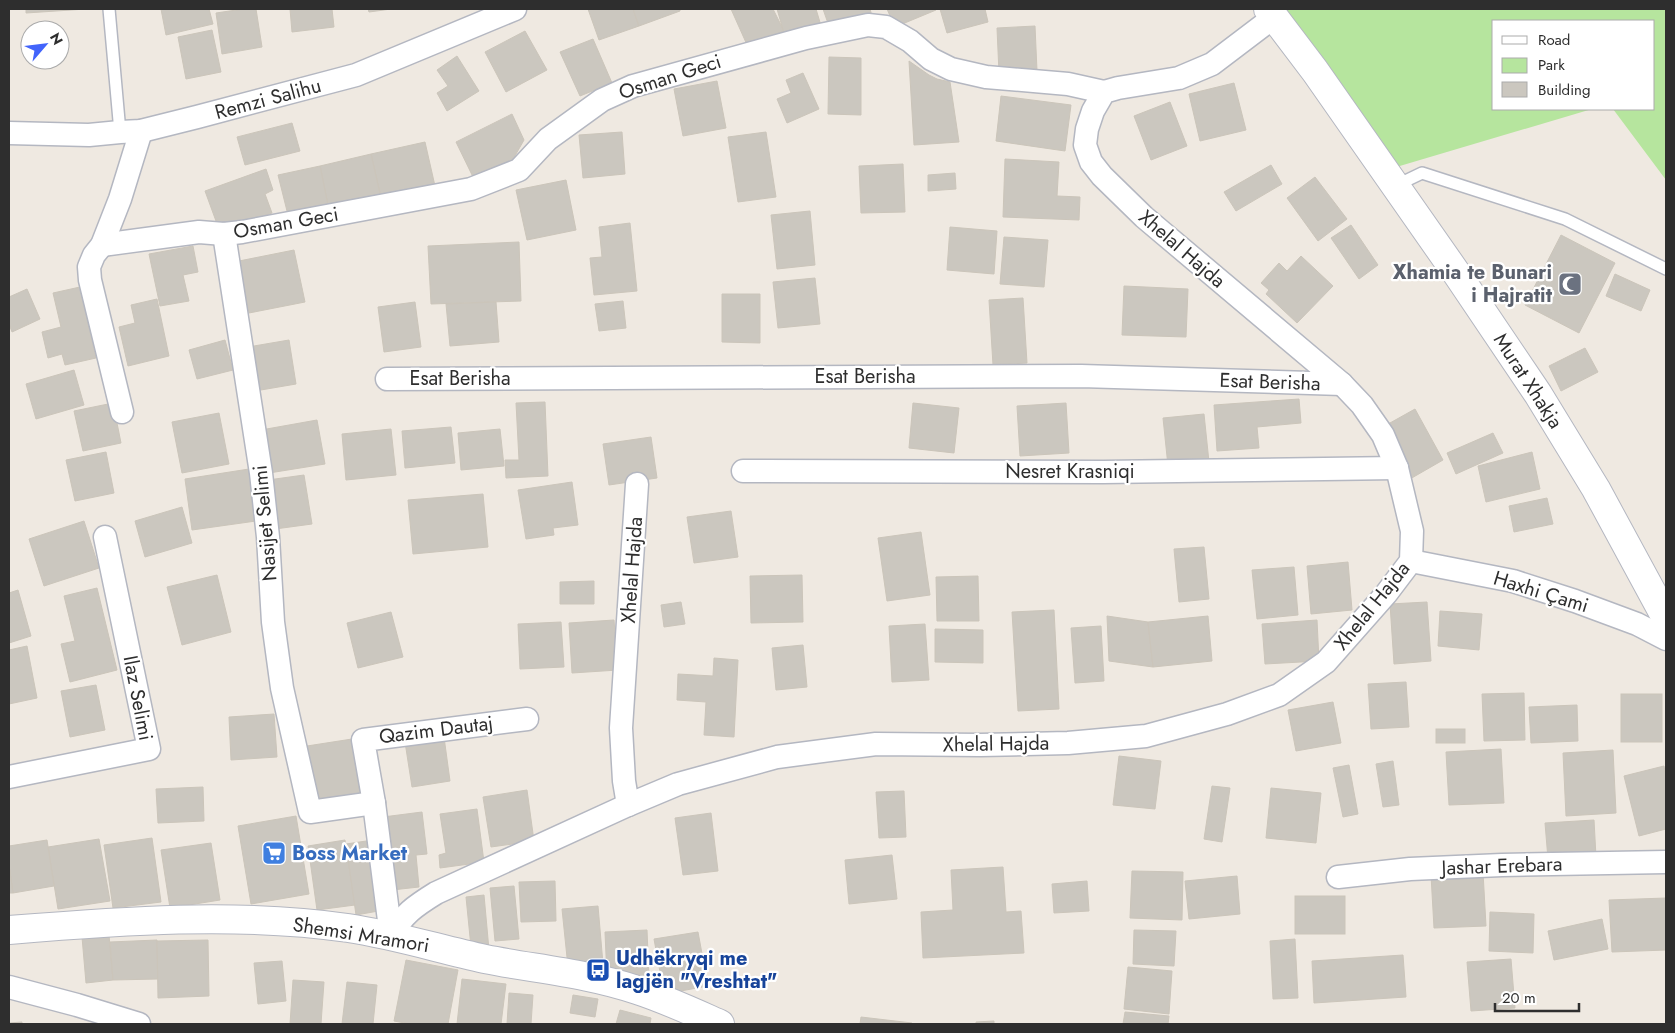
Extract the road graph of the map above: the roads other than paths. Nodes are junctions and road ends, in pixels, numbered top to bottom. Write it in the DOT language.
graph roads {
  1 [pos="109,9"];
  2 [pos="515,9"];
  3 [pos="1271,13"];
  4 [pos="1104,92"];
  5 [pos="130,132"];
  6 [pos="9,133"];
  7 [pos="1396,186"];
  8 [pos="224,234"];
  9 [pos="102,245"];
  10 [pos="1666,269"];
  11 [pos="387,379"];
  12 [pos="1342,384"];
  13 [pos="122,412"];
  14 [pos="1397,468"];
  15 [pos="743,471"];
  16 [pos="637,484"];
  17 [pos="105,537"];
  18 [pos="1411,560"];
  19 [pos="1662,603"];
  20 [pos="1666,638"];
  21 [pos="527,719"];
  22 [pos="9,777"];
  23 [pos="374,803"];
  24 [pos="628,805"];
  25 [pos="1666,862"];
  26 [pos="1338,877"];
  27 [pos="9,930"];
  28 [pos="391,936"];
  29 [pos="9,987"];
  30 [pos="675,1015"];
  31 [pos="140,1024"];
  32 [pos="720,1024"];
  1 -- 5 [label="lane"];
  2 -- 5 [label="street, Remzi Salihu"];
  3 -- 4 [label="street"];
  3 -- 7 [label="street, Murat Xhakja"];
  4 -- 8 [label="street, Osman Geci"];
  4 -- 12 [label="street, Xhelal Hajda"];
  5 -- 6 [label="street, Remzi Salihu"];
  5 -- 9 [label="street"];
  7 -- 10 [label="lane"];
  7 -- 19 [label="street, Murat Xhakja"];
  8 -- 9 [label="street, Osman Geci"];
  8 -- 23 [label="street, Nasijet Selimi"];
  9 -- 13 [label="street"];
  11 -- 12 [label="street, Esat Berisha"];
  12 -- 14 [label="street, Xhelal Hajda"];
  14 -- 15 [label="street, Nesret Krasniqi"];
  14 -- 18 [label="street, Xhelal Hajda"];
  16 -- 24 [label="street, Xhelal Hajda"];
  17 -- 22 [label="street, Ilaz Selimi"];
  18 -- 20 [label="street, Haxhi Çami"];
  18 -- 24 [label="street, Xhelal Hajda"];
  21 -- 23 [label="street, Qazim Dautaj"];
  23 -- 28 [label="street, Qazim Dautaj"];
  24 -- 28 [label="street, Xhelal Hajda"];
  25 -- 26 [label="street, Jashar Erebara"];
  27 -- 28 [label="street, Shemsi Mramori"];
  28 -- 30 [label="street, Shemsi Mramori"];
  29 -- 31 [label="street"];
  30 -- 32 [label="street, Shemsi Mramori"];
}
